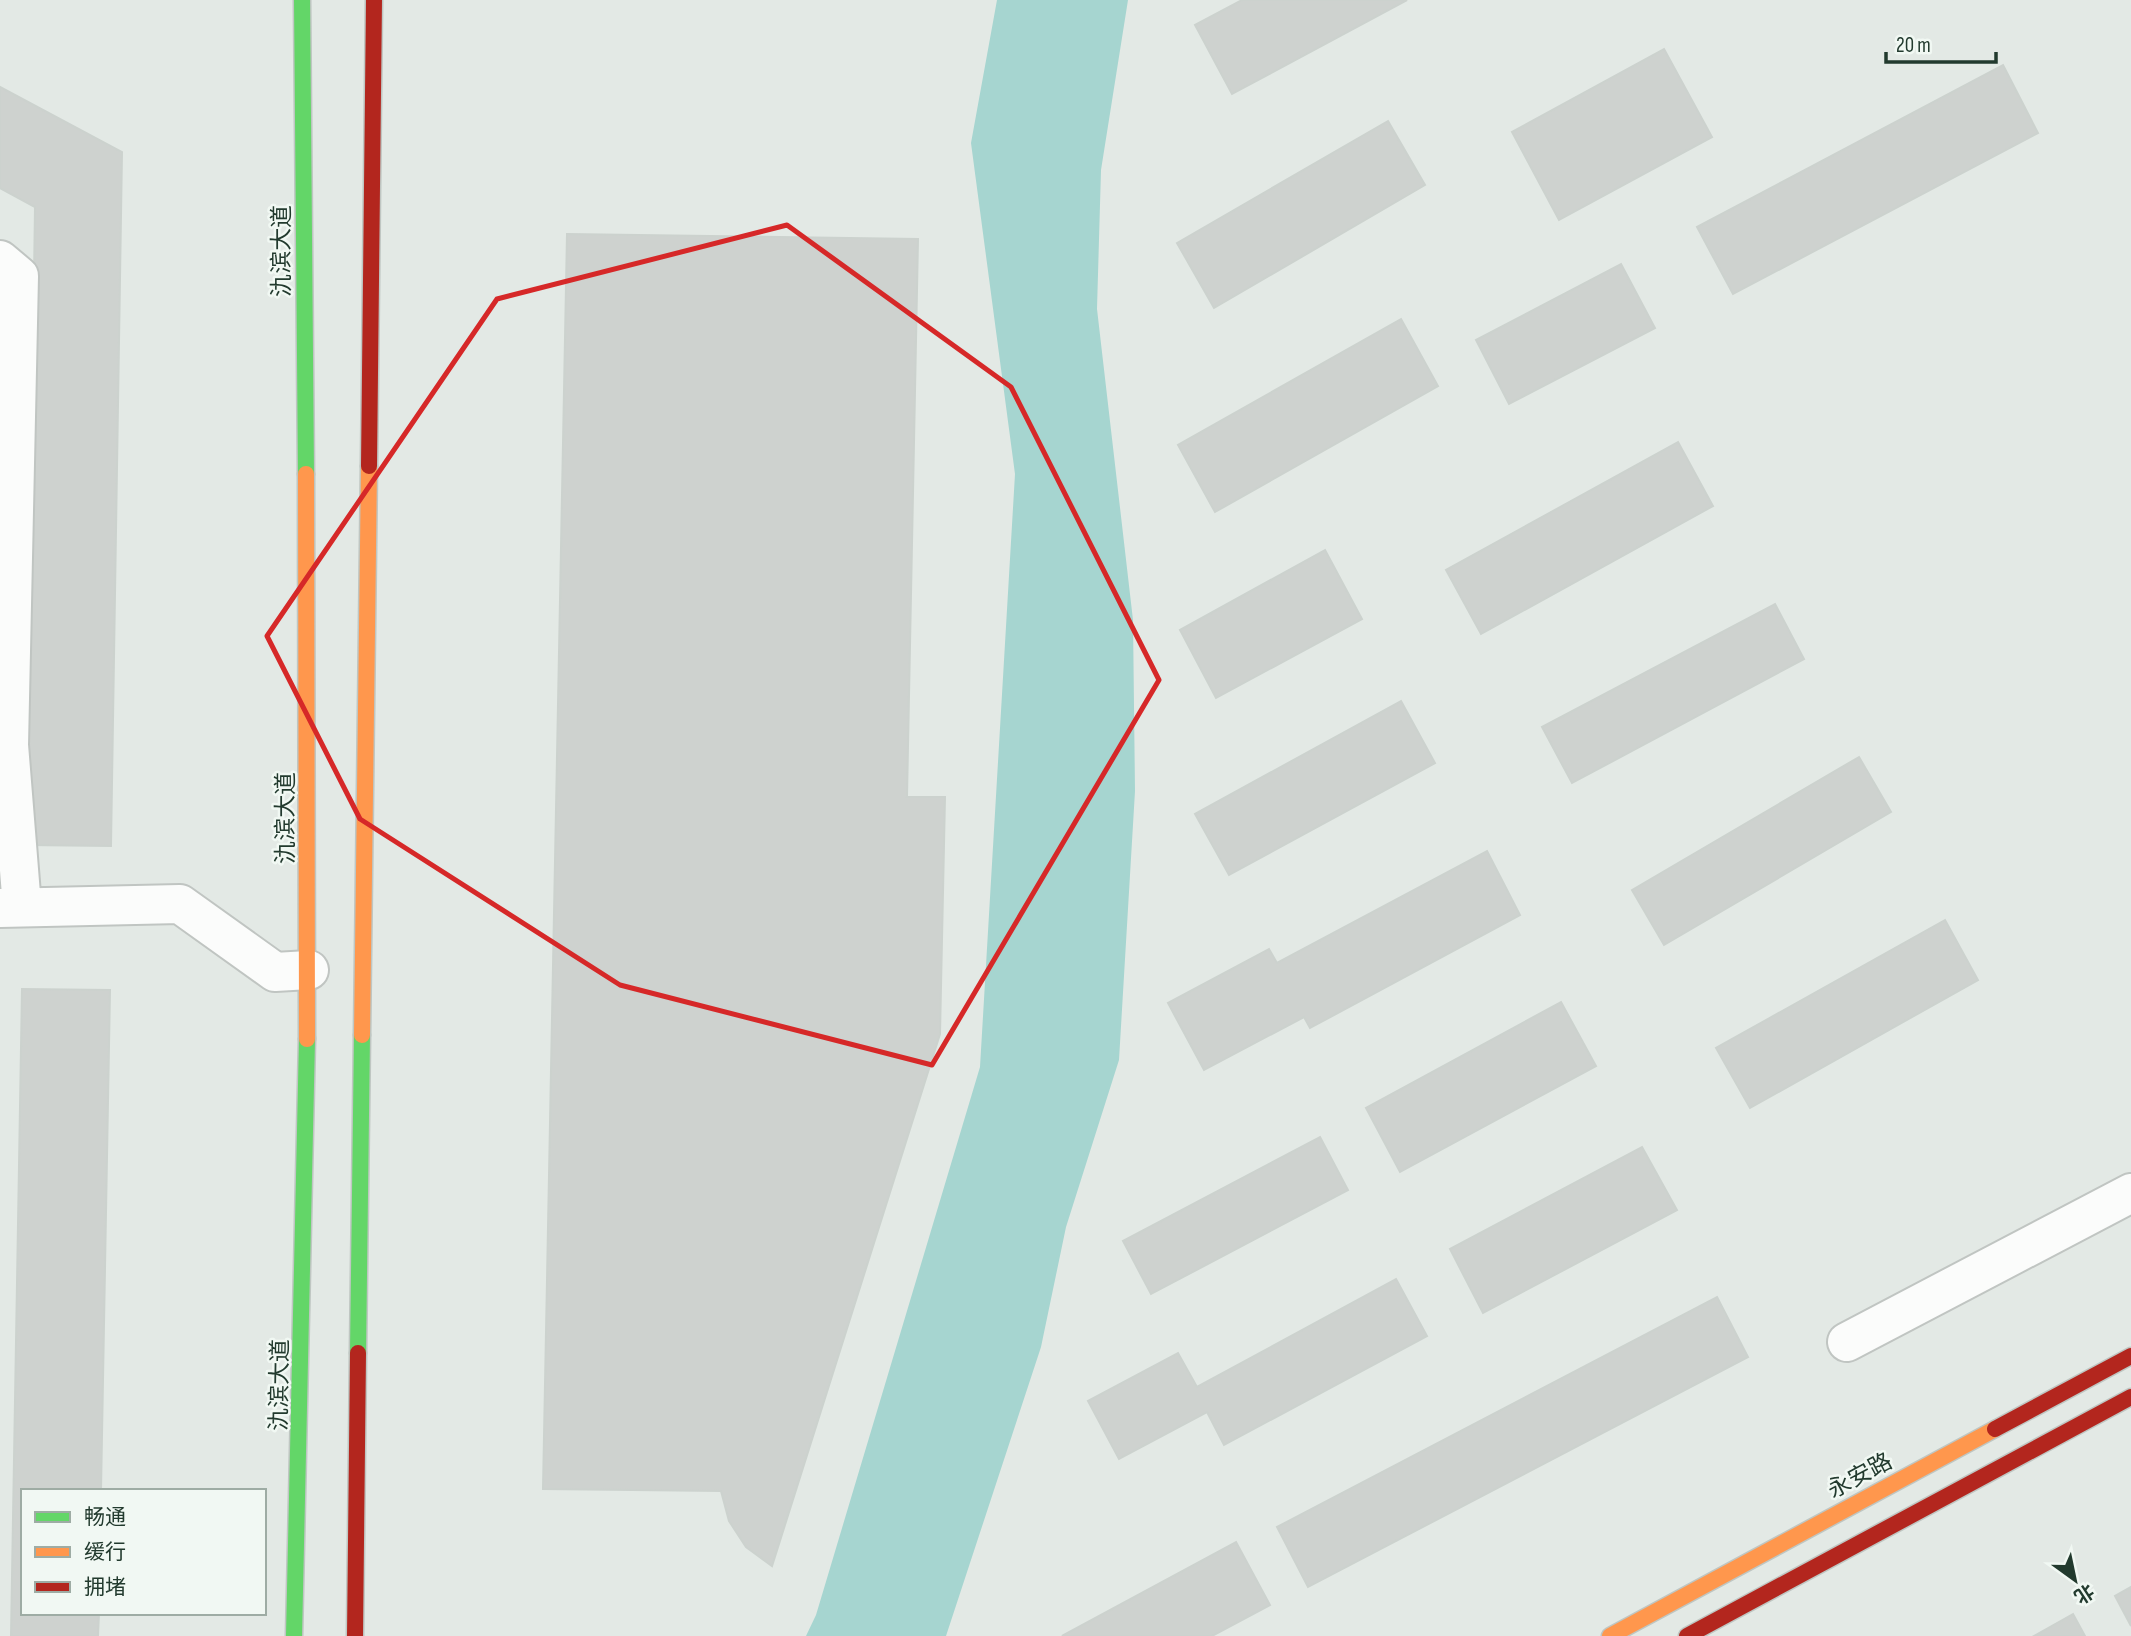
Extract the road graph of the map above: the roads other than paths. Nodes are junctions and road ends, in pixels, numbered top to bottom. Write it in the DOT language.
graph roads {
  1 [pos="302,0"];
  2 [pos="374,0"];
  3 [pos="0,260"];
  4 [pos="8,455"];
  5 [pos="5,727"];
  6 [pos="11,907"];
  7 [pos="309,970"];
  8 [pos="2131,1193"];
  9 [pos="1847,1342"];
  10 [pos="2131,1356"];
  11 [pos="2131,1397"];
  12 [pos="295,1636"];
  13 [pos="355,1636"];
  14 [pos="1610,1636"];
  15 [pos="1687,1636"];
  1 -- 7 [label="main road, 氿滨大道"];
  2 -- 13 [label="main road"];
  3 -- 4 [label="street"];
  4 -- 5 [label="street"];
  5 -- 6 [label="street"];
  6 -- 7 [label="street"];
  7 -- 12 [label="main road, 氿滨大道"];
  8 -- 9 [label="street"];
  10 -- 14 [label="main road, 永安路"];
  11 -- 15 [label="main road"];
}
